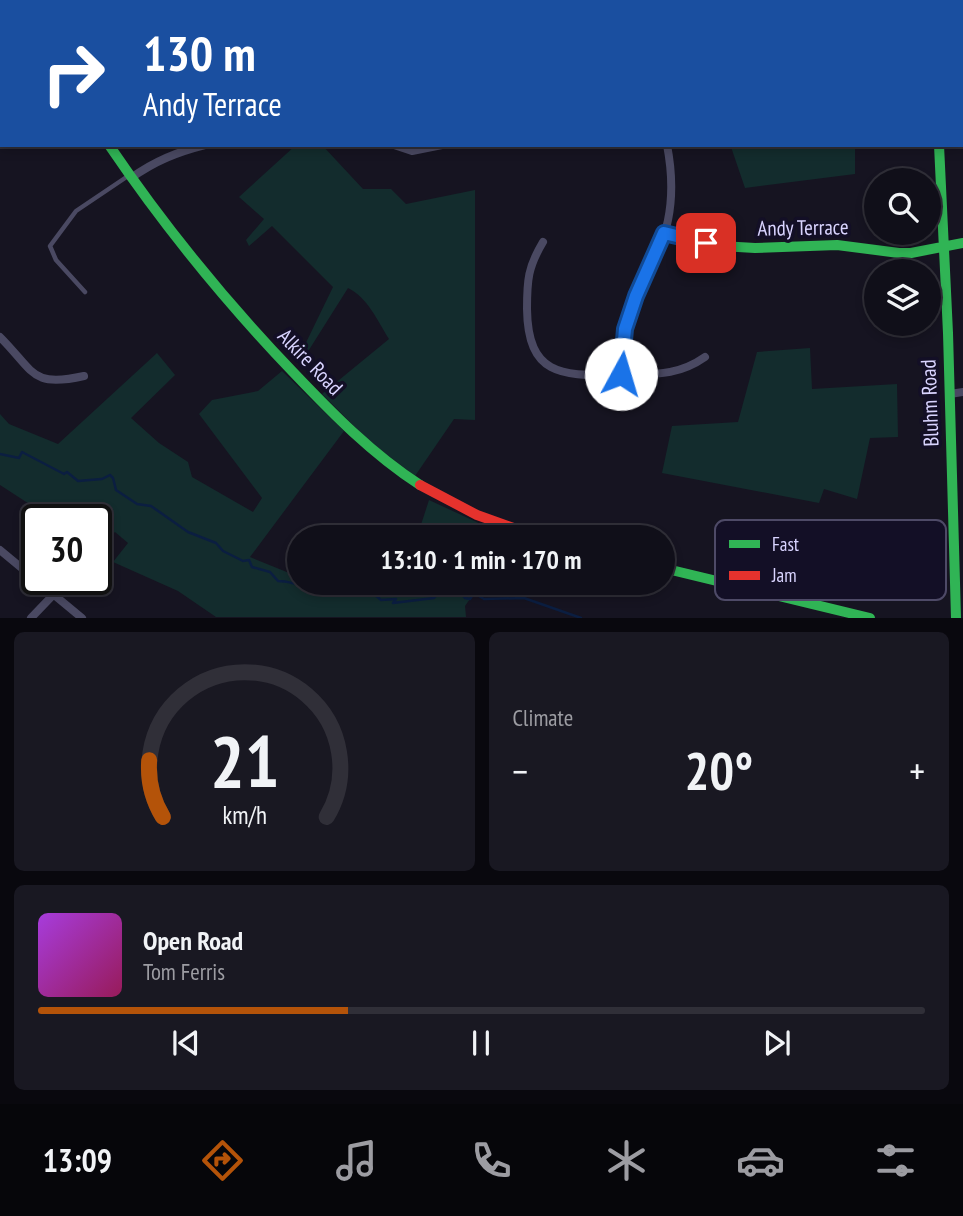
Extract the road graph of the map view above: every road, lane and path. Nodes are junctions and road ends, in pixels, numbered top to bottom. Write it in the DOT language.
graph roads {
  1 [pos="110,147"];
  2 [pos="196,147"];
  3 [pos="400,147"];
  4 [pos="432,147"];
  5 [pos="667,147"];
  6 [pos="939,147"];
  7 [pos="130,177"];
  8 [pos="664,233"];
  9 [pos="543,243"];
  10 [pos="963,243"];
  11 [pos="943,248"];
  12 [pos="85,292"];
  13 [pos="0,337"];
  14 [pos="705,357"];
  15 [pos="621,374"];
  16 [pos="84,376"];
  17 [pos="963,392"];
  18 [pos="950,394"];
  19 [pos="504,525"];
  20 [pos="0,550"];
  21 [pos="21,567"];
  22 [pos="675,571"];
  23 [pos="715,581"];
  24 [pos="53,595"];
  25 [pos="55,595"];
  26 [pos="795,600"];
  27 [pos="31,618"];
  28 [pos="82,618"];
  29 [pos="870,618"];
  30 [pos="956,618"];
  1 -- 7 [label="main road, Alkire Road"];
  2 -- 7 [label="street"];
  3 -- 4 [label="street"];
  5 -- 8 [label="street"];
  6 -- 11 [label="main road, Bluhm Road"];
  7 -- 12 [label="lane"];
  7 -- 19 [label="main road, Alkire Road"];
  8 -- 11 [label="main road, Andy Terrace"];
  8 -- 15 [label="street"];
  9 -- 15 [label="street"];
  10 -- 11 [label="main road, Andy Terrace"];
  11 -- 18 [label="main road, Bluhm Road"];
  13 -- 16 [label="street"];
  14 -- 15 [label="street"];
  17 -- 18 [label="street"];
  18 -- 30 [label="main road, Bluhm Road"];
  20 -- 21 [label="street"];
  22 -- 23 [label="main road"];
  24 -- 27 [label="street"];
  25 -- 28 [label="street"];
  26 -- 29 [label="main road"];
}
